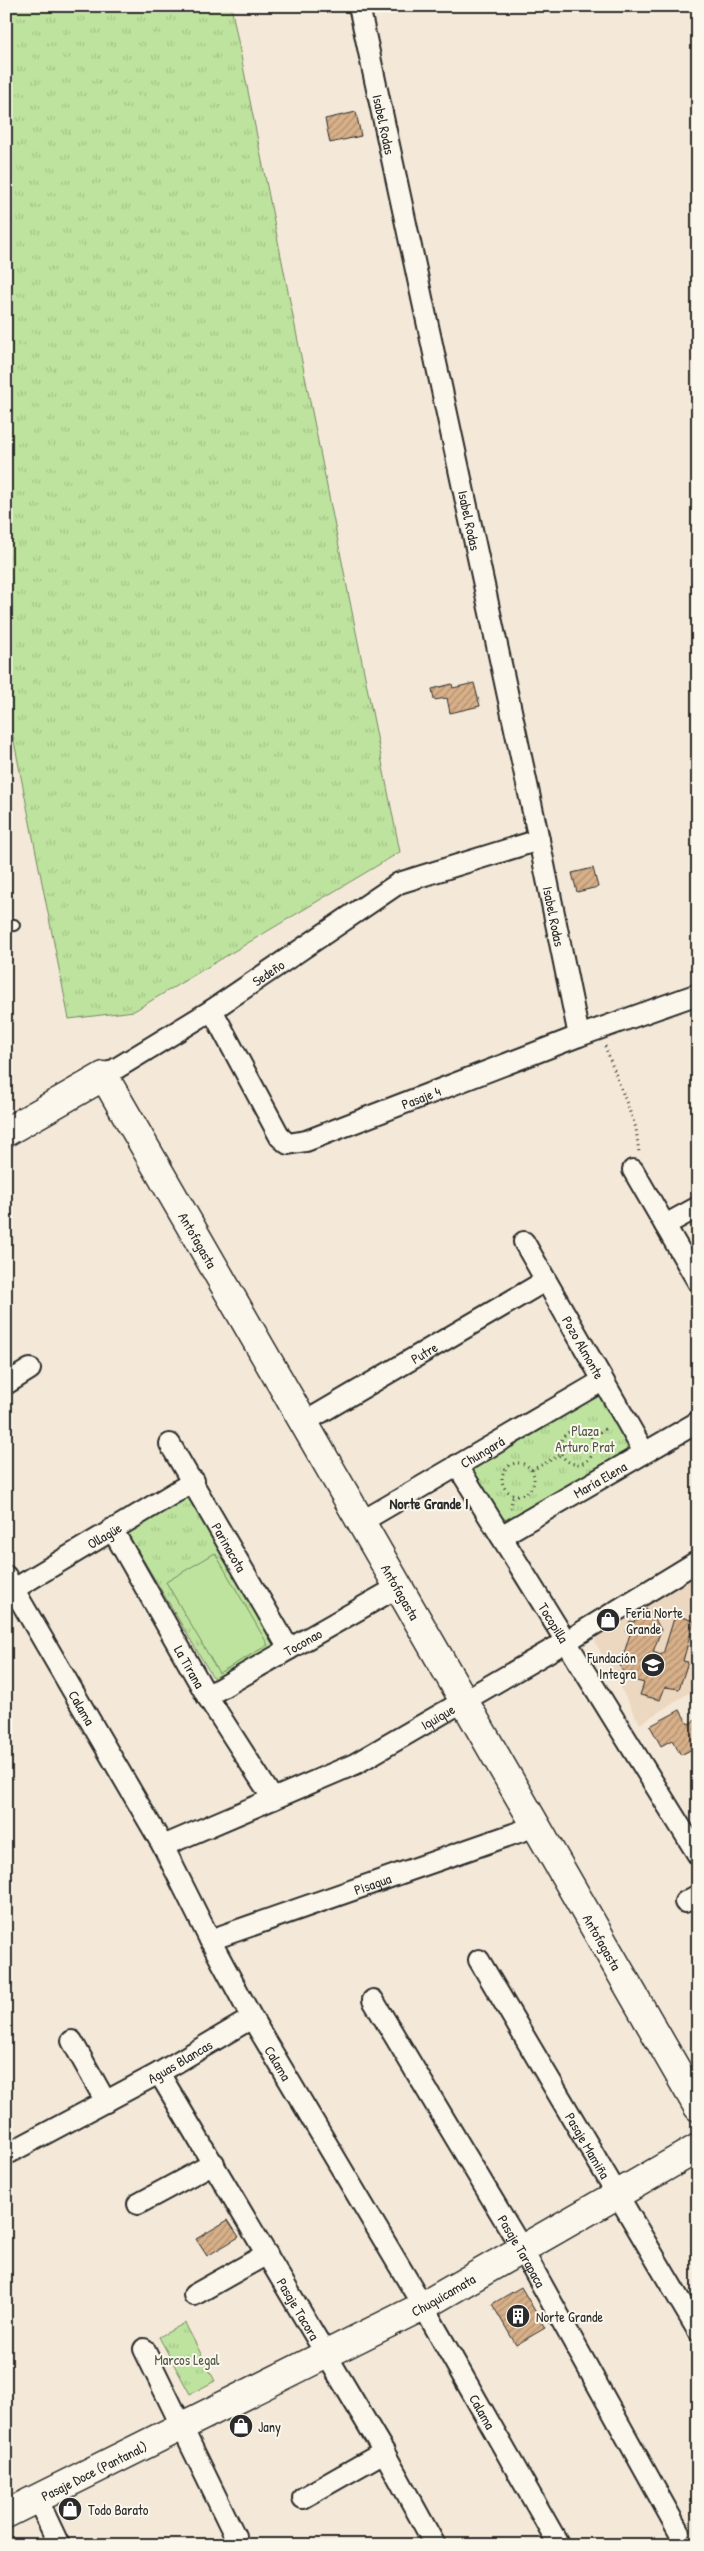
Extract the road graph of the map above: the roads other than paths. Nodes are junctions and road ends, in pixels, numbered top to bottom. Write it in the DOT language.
graph roads {
  1 [pos="358,6"];
  2 [pos="539,840"];
  3 [pos="698,994"];
  4 [pos="212,1010"];
  5 [pos="579,1036"];
  6 [pos="104,1076"];
  7 [pos="6,1132"];
  8 [pos="633,1170"];
  9 [pos="698,1207"];
  10 [pos="665,1225"];
  11 [pos="524,1242"];
  12 [pos="545,1281"];
  13 [pos="698,1282"];
  14 [pos="30,1369"];
  15 [pos="602,1381"];
  16 [pos="6,1384"];
  17 [pos="698,1422"];
  18 [pos="304,1423"];
  19 [pos="170,1444"];
  20 [pos="644,1452"];
  21 [pos="458,1465"];
  22 [pos="194,1482"];
  23 [pos="361,1522"];
  24 [pos="112,1529"];
  25 [pos="501,1536"];
  26 [pos="698,1562"];
  27 [pos="10,1582"];
  28 [pos="398,1587"];
  29 [pos="567,1641"];
  30 [pos="289,1649"];
  31 [pos="207,1696"];
  32 [pos="464,1702"];
  33 [pos="273,1799"];
  34 [pos="536,1826"];
  35 [pos="163,1846"];
  36 [pos="698,1855"];
  37 [pos="210,1940"];
  38 [pos="479,1960"];
  39 [pos="374,2000"];
  40 [pos="252,2018"];
  41 [pos="72,2041"];
  42 [pos="159,2073"];
  43 [pos="106,2102"];
  44 [pos="698,2107"];
  45 [pos="698,2148"];
  46 [pos="9,2153"];
  47 [pos="214,2163"];
  48 [pos="618,2194"];
  49 [pos="138,2204"];
  50 [pos="522,2249"];
  51 [pos="267,2254"];
  52 [pos="194,2295"];
  53 [pos="423,2306"];
  54 [pos="698,2331"];
  55 [pos="144,2349"];
  56 [pos="327,2355"];
  57 [pos="181,2428"];
  58 [pos="384,2452"];
  59 [pos="37,2498"];
  60 [pos="303,2498"];
  61 [pos="6,2514"];
  62 [pos="679,2532"];
  63 [pos="235,2536"];
  64 [pos="59,2545"];
  65 [pos="435,2545"];
  66 [pos="559,2545"];
  1 -- 2 [label="street, Isabel Rodas"];
  2 -- 4 [label="street, Sedeño"];
  2 -- 5 [label="street, Isabel Rodas"];
  3 -- 5 [label="street, Pasaje 4"];
  4 -- 5 [label="street, Pasaje 4"];
  4 -- 6 [label="street, Sedeño"];
  6 -- 7 [label="street, Sedeño"];
  6 -- 18 [label="street, Antofagasta"];
  8 -- 10 [label="street"];
  9 -- 10 [label="street"];
  10 -- 13 [label="street"];
  11 -- 12 [label="street, Pozo Almonte"];
  12 -- 15 [label="street, Pozo Almonte"];
  12 -- 18 [label="street, Putre"];
  14 -- 16 [label="street"];
  15 -- 20 [label="street, Pozo Almonte"];
  15 -- 21 [label="street, Chungará"];
  17 -- 20 [label="street, María Elena"];
  18 -- 23 [label="street, Antofagasta"];
  19 -- 22 [label="street, Parinacota"];
  20 -- 25 [label="street, María Elena"];
  21 -- 23 [label="street, Chungará"];
  21 -- 25 [label="street, Tocopilla"];
  22 -- 24 [label="street, Ollagüe"];
  22 -- 30 [label="street, Parinacota"];
  23 -- 28 [label="street, Antofagasta"];
  24 -- 27 [label="street, Ollagüe"];
  24 -- 31 [label="street, La Tirana"];
  25 -- 29 [label="street, Tocopilla"];
  26 -- 29 [label="street, Iquique"];
  27 -- 35 [label="street, Calama"];
  28 -- 30 [label="street, Toconao"];
  28 -- 32 [label="street, Antofagasta"];
  29 -- 32 [label="street, Iquique"];
  29 -- 36 [label="street, Tocopilla"];
  30 -- 31 [label="street, Toconao"];
  31 -- 33 [label="street, La Tirana"];
  32 -- 33 [label="street, Iquique"];
  32 -- 34 [label="street, Antofagasta"];
  33 -- 35 [label="street, Iquique"];
  34 -- 37 [label="street, Pisagua"];
  34 -- 44 [label="street, Antofagasta"];
  35 -- 37 [label="street, Calama"];
  37 -- 40 [label="street, Calama"];
  38 -- 48 [label="street, Pasaje Mamiña"];
  39 -- 50 [label="street, Pasaje Tarapaca"];
  40 -- 42 [label="street, Aguas Blancas"];
  40 -- 53 [label="street, Calama"];
  41 -- 43 [label="street"];
  42 -- 43 [label="street, Aguas Blancas"];
  42 -- 47 [label="street, Pasaje Tacora"];
  43 -- 46 [label="street, Aguas Blancas"];
  45 -- 48 [label="street, Chuquicamata"];
  47 -- 49 [label="street"];
  47 -- 51 [label="street, Pasaje Tacora"];
  48 -- 50 [label="street, Chuquicamata"];
  48 -- 54 [label="street, Pasaje Mamiña"];
  50 -- 53 [label="street, Chuquicamata"];
  50 -- 62 [label="street, Pasaje Tarapaca"];
  51 -- 52 [label="street"];
  51 -- 56 [label="street, Pasaje Tacora"];
  53 -- 56 [label="street, Chuquicamata"];
  53 -- 66 [label="street, Calama"];
  55 -- 57 [label="street"];
  56 -- 57 [label="street, Chuquicamata"];
  56 -- 58 [label="street, Pasaje Tacora"];
  57 -- 59 [label="street, Pasaje Doce (Pantanal)"];
  57 -- 63 [label="street"];
  58 -- 60 [label="street"];
  58 -- 65 [label="street, Pasaje Tacora"];
  59 -- 61 [label="street, Pasaje Doce (Pantanal)"];
  59 -- 64 [label="street"];
}
